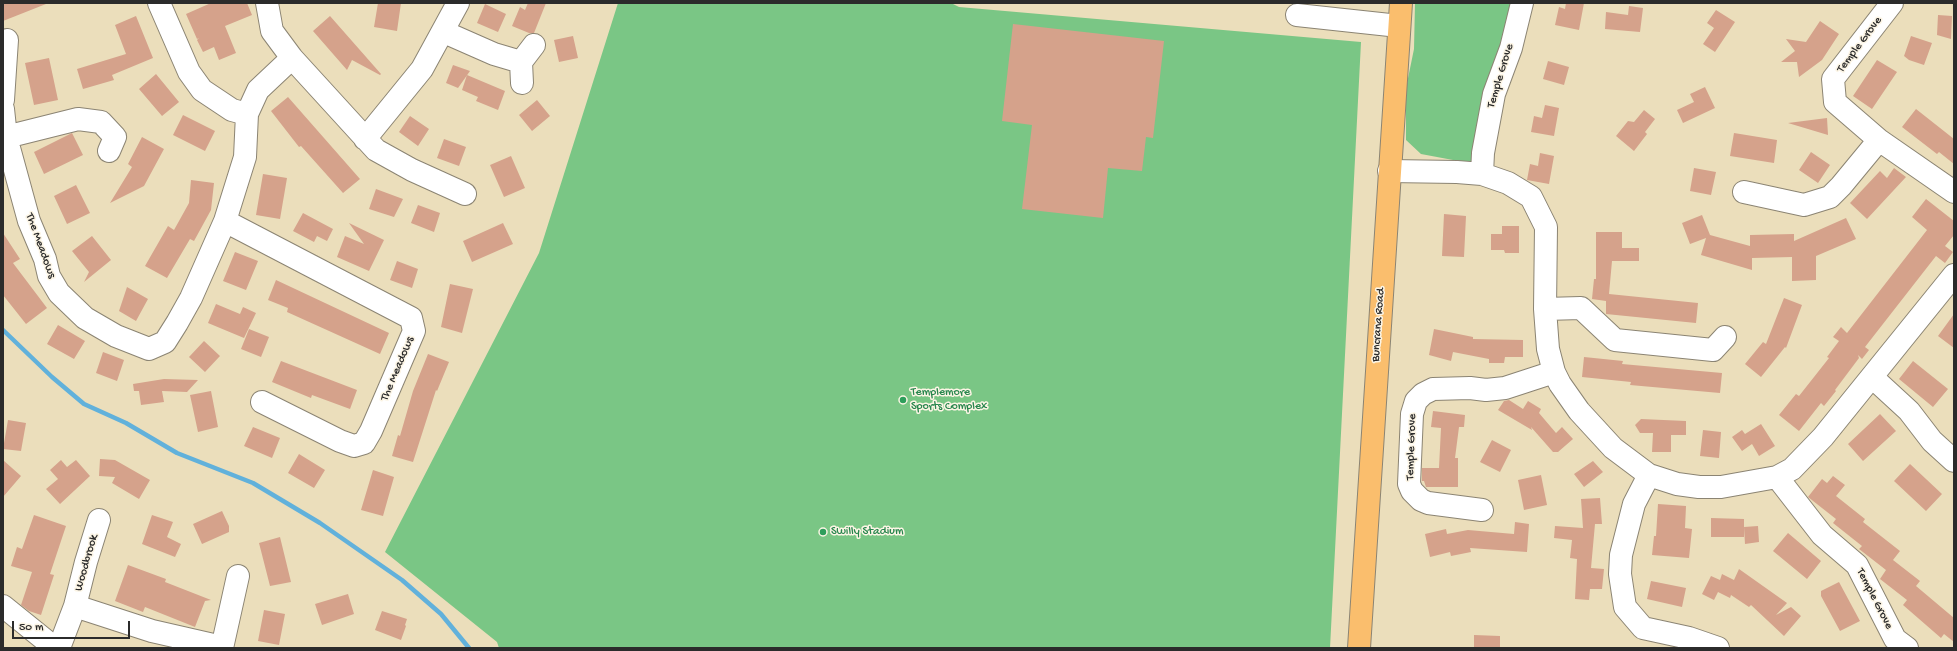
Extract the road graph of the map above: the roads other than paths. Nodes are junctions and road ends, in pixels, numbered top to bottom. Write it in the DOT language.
graph roads {
  1 [pos="159,3"];
  2 [pos="267,3"];
  3 [pos="458,3"];
  4 [pos="1401,3"];
  5 [pos="1522,3"];
  6 [pos="1892,3"];
  7 [pos="1297,15"];
  8 [pos="1399,26"];
  9 [pos="444,32"];
  10 [pos="7,40"];
  11 [pos="292,58"];
  12 [pos="526,63"];
  13 [pos="3,100"];
  14 [pos="3,109"];
  15 [pos="247,114"];
  16 [pos="6,138"];
  17 [pos="365,139"];
  18 [pos="1879,140"];
  19 [pos="109,151"];
  20 [pos="1389,172"];
  21 [pos="1482,174"];
  22 [pos="1744,192"];
  23 [pos="1954,192"];
  24 [pos="466,194"];
  25 [pos="225,221"];
  26 [pos="1954,275"];
  27 [pos="1545,309"];
  28 [pos="1725,337"];
  29 [pos="1554,372"];
  30 [pos="1872,377"];
  31 [pos="262,402"];
  32 [pos="1954,461"];
  33 [pos="1649,474"];
  34 [pos="1777,477"];
  35 [pos="1482,510"];
  36 [pos="99,520"];
  37 [pos="238,576"];
  38 [pos="3,606"];
  39 [pos="75,606"];
  40 [pos="55,648"];
  41 [pos="59,648"];
  42 [pos="222,648"];
  43 [pos="1359,648"];
  44 [pos="1718,648"];
  45 [pos="1907,648"];
  1 -- 15 [label="street"];
  2 -- 11 [label="street"];
  3 -- 9 [label="street"];
  4 -- 8 [label="highway, Buncrana Road"];
  5 -- 21 [label="street, Temple Grove"];
  6 -- 18 [label="street, Temple Grove"];
  7 -- 8 [label="street"];
  8 -- 20 [label="highway, Buncrana Road"];
  9 -- 12 [label="street"];
  9 -- 17 [label="street"];
  10 -- 13 [label="street"];
  11 -- 15 [label="street, The Meadows"];
  11 -- 17 [label="street"];
  14 -- 16 [label="street, The Meadows"];
  15 -- 25 [label="street, The Meadows"];
  16 -- 19 [label="street"];
  16 -- 25 [label="street, The Meadows"];
  17 -- 24 [label="street"];
  18 -- 22 [label="street"];
  18 -- 23 [label="street, Temple Grove"];
  20 -- 21 [label="street"];
  20 -- 43 [label="highway, Buncrana Road"];
  21 -- 27 [label="street"];
  25 -- 31 [label="street, The Meadows"];
  26 -- 30 [label="street"];
  27 -- 28 [label="street"];
  27 -- 29 [label="street"];
  29 -- 33 [label="street"];
  29 -- 35 [label="street, Temple Grove"];
  30 -- 32 [label="street"];
  30 -- 34 [label="street"];
  33 -- 34 [label="street"];
  33 -- 44 [label="street"];
  34 -- 45 [label="street, Temple Grove"];
  36 -- 39 [label="street, Woodbrook"];
  37 -- 42 [label="street, Woodbrook"];
  38 -- 40 [label="street"];
  39 -- 41 [label="street, Woodbrook"];
  39 -- 42 [label="street, Woodbrook"];
}
